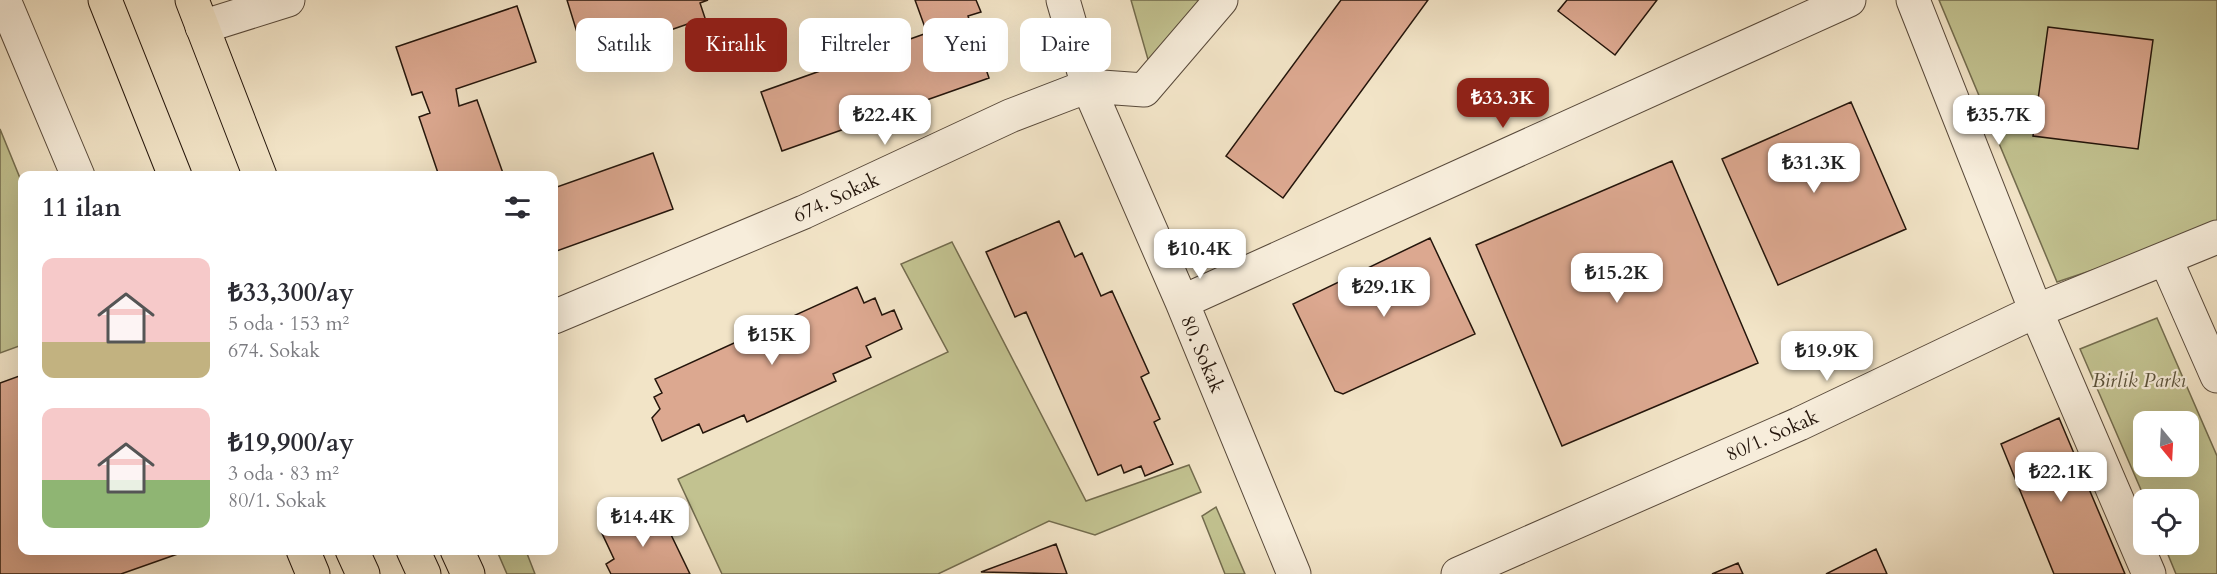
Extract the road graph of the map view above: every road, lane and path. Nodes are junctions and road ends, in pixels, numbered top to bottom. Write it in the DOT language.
graph roads {
  1 [pos="4,0"];
  2 [pos="105,0"];
  3 [pos="288,0"];
  4 [pos="1063,0"];
  5 [pos="1221,0"];
  6 [pos="1913,0"];
  7 [pos="1845,1"];
  8 [pos="197,14"];
  9 [pos="1088,86"];
  10 [pos="76,171"];
  11 [pos="173,171"];
  12 [pos="258,171"];
  13 [pos="2217,237"];
  14 [pos="2166,260"];
  15 [pos="1182,302"];
  16 [pos="2036,311"];
  17 [pos="558,315"];
  18 [pos="2217,376"];
  19 [pos="305,555"];
  20 [pos="354,555"];
  21 [pos="415,555"];
  22 [pos="459,555"];
  23 [pos="313,574"];
  24 [pos="363,574"];
  25 [pos="424,574"];
  26 [pos="468,574"];
  27 [pos="1294,574"];
  28 [pos="1458,574"];
  29 [pos="2149,574"];
  1 -- 10 [label="street"];
  2 -- 11 [label="highway"];
  3 -- 8 [label="street"];
  4 -- 9 [label="street, 80. Sokak"];
  5 -- 9 [label="street, 674. Sokak"];
  6 -- 16 [label="street"];
  7 -- 15 [label="street"];
  8 -- 12 [label="highway"];
  9 -- 15 [label="street, 80. Sokak"];
  9 -- 17 [label="street, 674. Sokak"];
  13 -- 14 [label="street, 80/1. Sokak"];
  14 -- 16 [label="street, 80/1. Sokak"];
  14 -- 18 [label="street"];
  15 -- 27 [label="street, 80. Sokak"];
  16 -- 28 [label="street, 80/1. Sokak"];
  16 -- 29 [label="street"];
  19 -- 23 [label="highway"];
  20 -- 24 [label="highway"];
  21 -- 25 [label="highway"];
  22 -- 26 [label="highway"];
}
